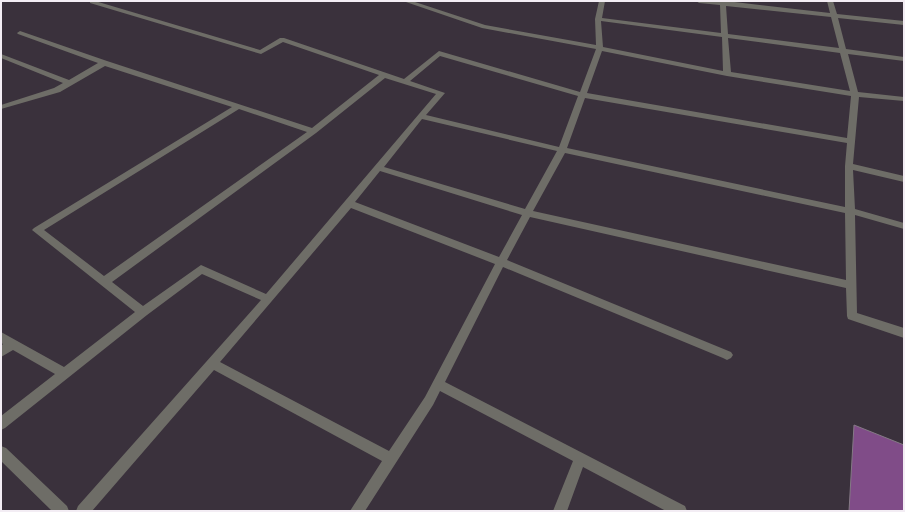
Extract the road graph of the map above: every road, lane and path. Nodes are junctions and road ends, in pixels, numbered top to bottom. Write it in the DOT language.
graph roads {
  1 [pos="406,1"];
  2 [pos="602,1"];
  3 [pos="699,1"];
  4 [pos="830,1"];
  5 [pos="92,2"];
  6 [pos="723,2"];
  7 [pos="834,16"];
  8 [pos="598,19"];
  9 [pos="904,23"];
  10 [pos="20,33"];
  11 [pos="725,36"];
  12 [pos="600,48"];
  13 [pos="844,52"];
  14 [pos="1,56"];
  15 [pos="904,59"];
  16 [pos="104,63"];
  17 [pos="727,74"];
  18 [pos="384,75"];
  19 [pos="405,82"];
  20 [pos="69,83"];
  21 [pos="855,94"];
  22 [pos="582,95"];
  23 [pos="904,99"];
  24 [pos="239,106"];
  25 [pos="1,107"];
  26 [pos="420,116"];
  27 [pos="313,131"];
  28 [pos="851,141"];
  29 [pos="562,150"];
  30 [pos="850,166"];
  31 [pos="378,168"];
  32 [pos="904,179"];
  33 [pos="350,204"];
  34 [pos="851,211"];
  35 [pos="528,213"];
  36 [pos="904,226"];
  37 [pos="501,262"];
  38 [pos="104,282"];
  39 [pos="852,285"];
  40 [pos="268,299"];
  41 [pos="143,312"];
  42 [pos="904,333"];
  43 [pos="1,337"];
  44 [pos="12,344"];
  45 [pos="1,352"];
  46 [pos="727,355"];
  47 [pos="213,364"];
  48 [pos="65,374"];
  49 [pos="438,384"];
  50 [pos="1,424"];
  51 [pos="1,452"];
  52 [pos="391,459"];
  53 [pos="580,459"];
  54 [pos="89,509"];
  55 [pos="62,511"];
  56 [pos="357,511"];
  57 [pos="560,511"];
  58 [pos="680,511"];
  1 -- 12 [label="street"];
  2 -- 8 [label="street"];
  3 -- 6 [label="street"];
  4 -- 7 [label="street"];
  5 -- 18 [label="street"];
  6 -- 7 [label="street"];
  6 -- 11 [label="street"];
  7 -- 9 [label="street"];
  7 -- 13 [label="street"];
  8 -- 11 [label="street"];
  8 -- 12 [label="street"];
  10 -- 16 [label="street"];
  11 -- 13 [label="street"];
  11 -- 17 [label="street"];
  12 -- 17 [label="street"];
  12 -- 22 [label="street"];
  13 -- 15 [label="street"];
  13 -- 21 [label="street"];
  14 -- 20 [label="street"];
  16 -- 20 [label="street"];
  16 -- 24 [label="street"];
  17 -- 21 [label="street"];
  18 -- 19 [label="street"];
  18 -- 27 [label="street"];
  19 -- 22 [label="street"];
  19 -- 26 [label="street"];
  20 -- 25 [label="street"];
  21 -- 23 [label="street"];
  21 -- 28 [label="street"];
  22 -- 28 [label="street"];
  22 -- 29 [label="street"];
  24 -- 27 [label="street"];
  24 -- 38 [label="street"];
  26 -- 29 [label="street"];
  26 -- 31 [label="street"];
  27 -- 38 [label="street"];
  28 -- 30 [label="street"];
  29 -- 34 [label="street"];
  29 -- 35 [label="street"];
  30 -- 32 [label="street"];
  30 -- 34 [label="street"];
  31 -- 33 [label="street"];
  31 -- 35 [label="street"];
  33 -- 37 [label="street"];
  33 -- 40 [label="street"];
  34 -- 36 [label="street"];
  34 -- 39 [label="street"];
  35 -- 37 [label="street"];
  35 -- 39 [label="street"];
  37 -- 46 [label="street"];
  37 -- 49 [label="street"];
  38 -- 41 [label="street"];
  39 -- 42 [label="street"];
  40 -- 41 [label="street"];
  40 -- 47 [label="street"];
  41 -- 48 [label="street"];
  43 -- 44 [label="street"];
  44 -- 45 [label="street"];
  44 -- 48 [label="street"];
  47 -- 52 [label="street"];
  47 -- 54 [label="street"];
  48 -- 50 [label="street"];
  49 -- 52 [label="street"];
  49 -- 53 [label="street"];
  51 -- 55 [label="street"];
  52 -- 56 [label="street"];
  53 -- 57 [label="street"];
  53 -- 58 [label="street"];
}
